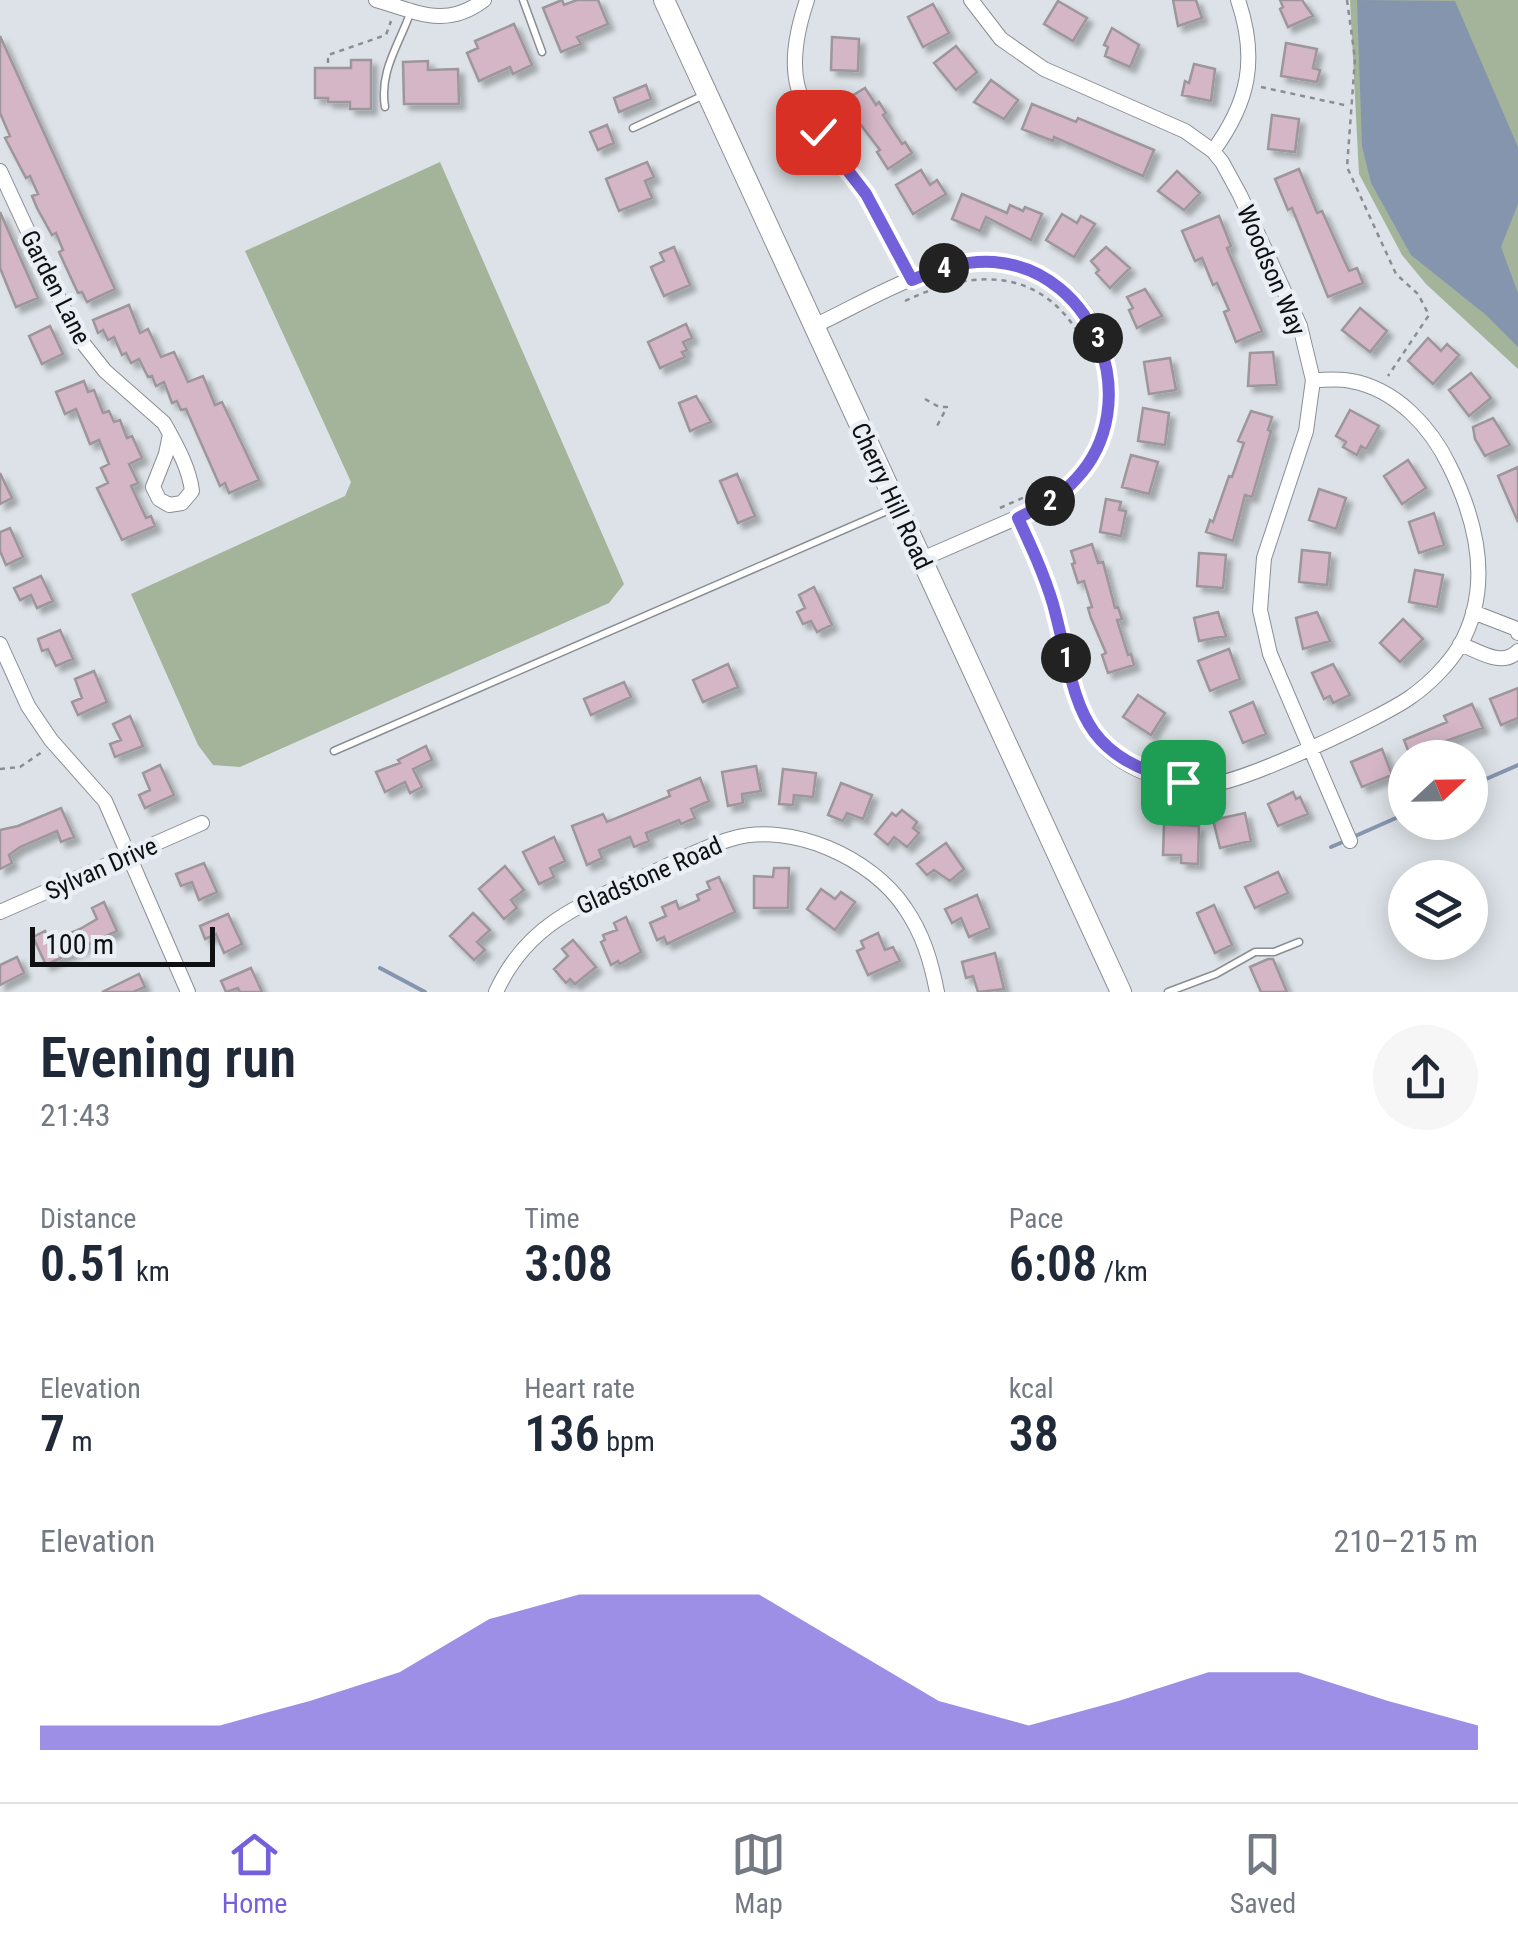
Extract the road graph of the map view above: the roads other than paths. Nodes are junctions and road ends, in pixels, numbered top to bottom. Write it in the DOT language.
graph roads {
  1 [pos="376,0"];
  2 [pos="484,0"];
  3 [pos="523,0"];
  4 [pos="664,0"];
  5 [pos="808,0"];
  6 [pos="971,0"];
  7 [pos="1238,0"];
  8 [pos="411,10"];
  9 [pos="542,52"];
  10 [pos="707,92"];
  11 [pos="385,108"];
  12 [pos="633,128"];
  13 [pos="1213,152"];
  14 [pos="0,171"];
  15 [pos="912,280"];
  16 [pos="814,326"];
  17 [pos="1313,380"];
  18 [pos="170,434"];
  19 [pos="897,507"];
  20 [pos="1018,518"];
  21 [pos="922,560"];
  22 [pos="1472,612"];
  23 [pos="1518,633"];
  24 [pos="0,644"];
  25 [pos="1460,644"];
  26 [pos="1518,651"];
  27 [pos="1310,747"];
  28 [pos="334,752"];
  29 [pos="202,823"];
  30 [pos="1350,840"];
  31 [pos="128,856"];
  32 [pos="0,912"];
  33 [pos="1299,942"];
  34 [pos="188,992"];
  35 [pos="496,992"];
  36 [pos="937,992"];
  37 [pos="1121,992"];
  38 [pos="1168,992"];
  1 -- 8 [label="street"];
  2 -- 8 [label="street"];
  3 -- 9 [label="lane"];
  4 -- 10 [label="main road, Cherry Hill Road"];
  5 -- 15 [label="street"];
  6 -- 13 [label="street, Woodson Way"];
  7 -- 13 [label="street"];
  8 -- 11 [label="lane"];
  10 -- 12 [label="lane"];
  10 -- 16 [label="main road, Cherry Hill Road"];
  13 -- 17 [label="street, Woodson Way"];
  14 -- 18 [label="street, Garden Lane"];
  15 -- 16 [label="street"];
  15 -- 20 [label="street"];
  16 -- 19 [label="main road, Cherry Hill Road"];
  17 -- 22 [label="street"];
  17 -- 27 [label="street, Woodson Way"];
  18 -- 18 [label="street, Garden Lane"];
  19 -- 21 [label="main road, Cherry Hill Road"];
  19 -- 28 [label="lane"];
  20 -- 21 [label="street"];
  20 -- 27 [label="street"];
  21 -- 37 [label="main road, Cherry Hill Road"];
  22 -- 23 [label="street"];
  22 -- 25 [label="street"];
  24 -- 31 [label="street"];
  25 -- 26 [label="street"];
  25 -- 27 [label="street"];
  27 -- 30 [label="street, Woodson Way"];
  29 -- 31 [label="street, Sylvan Drive"];
  31 -- 32 [label="street, Sylvan Drive"];
  31 -- 34 [label="street"];
  33 -- 38 [label="lane"];
  35 -- 36 [label="street, Gladstone Road"];
}
